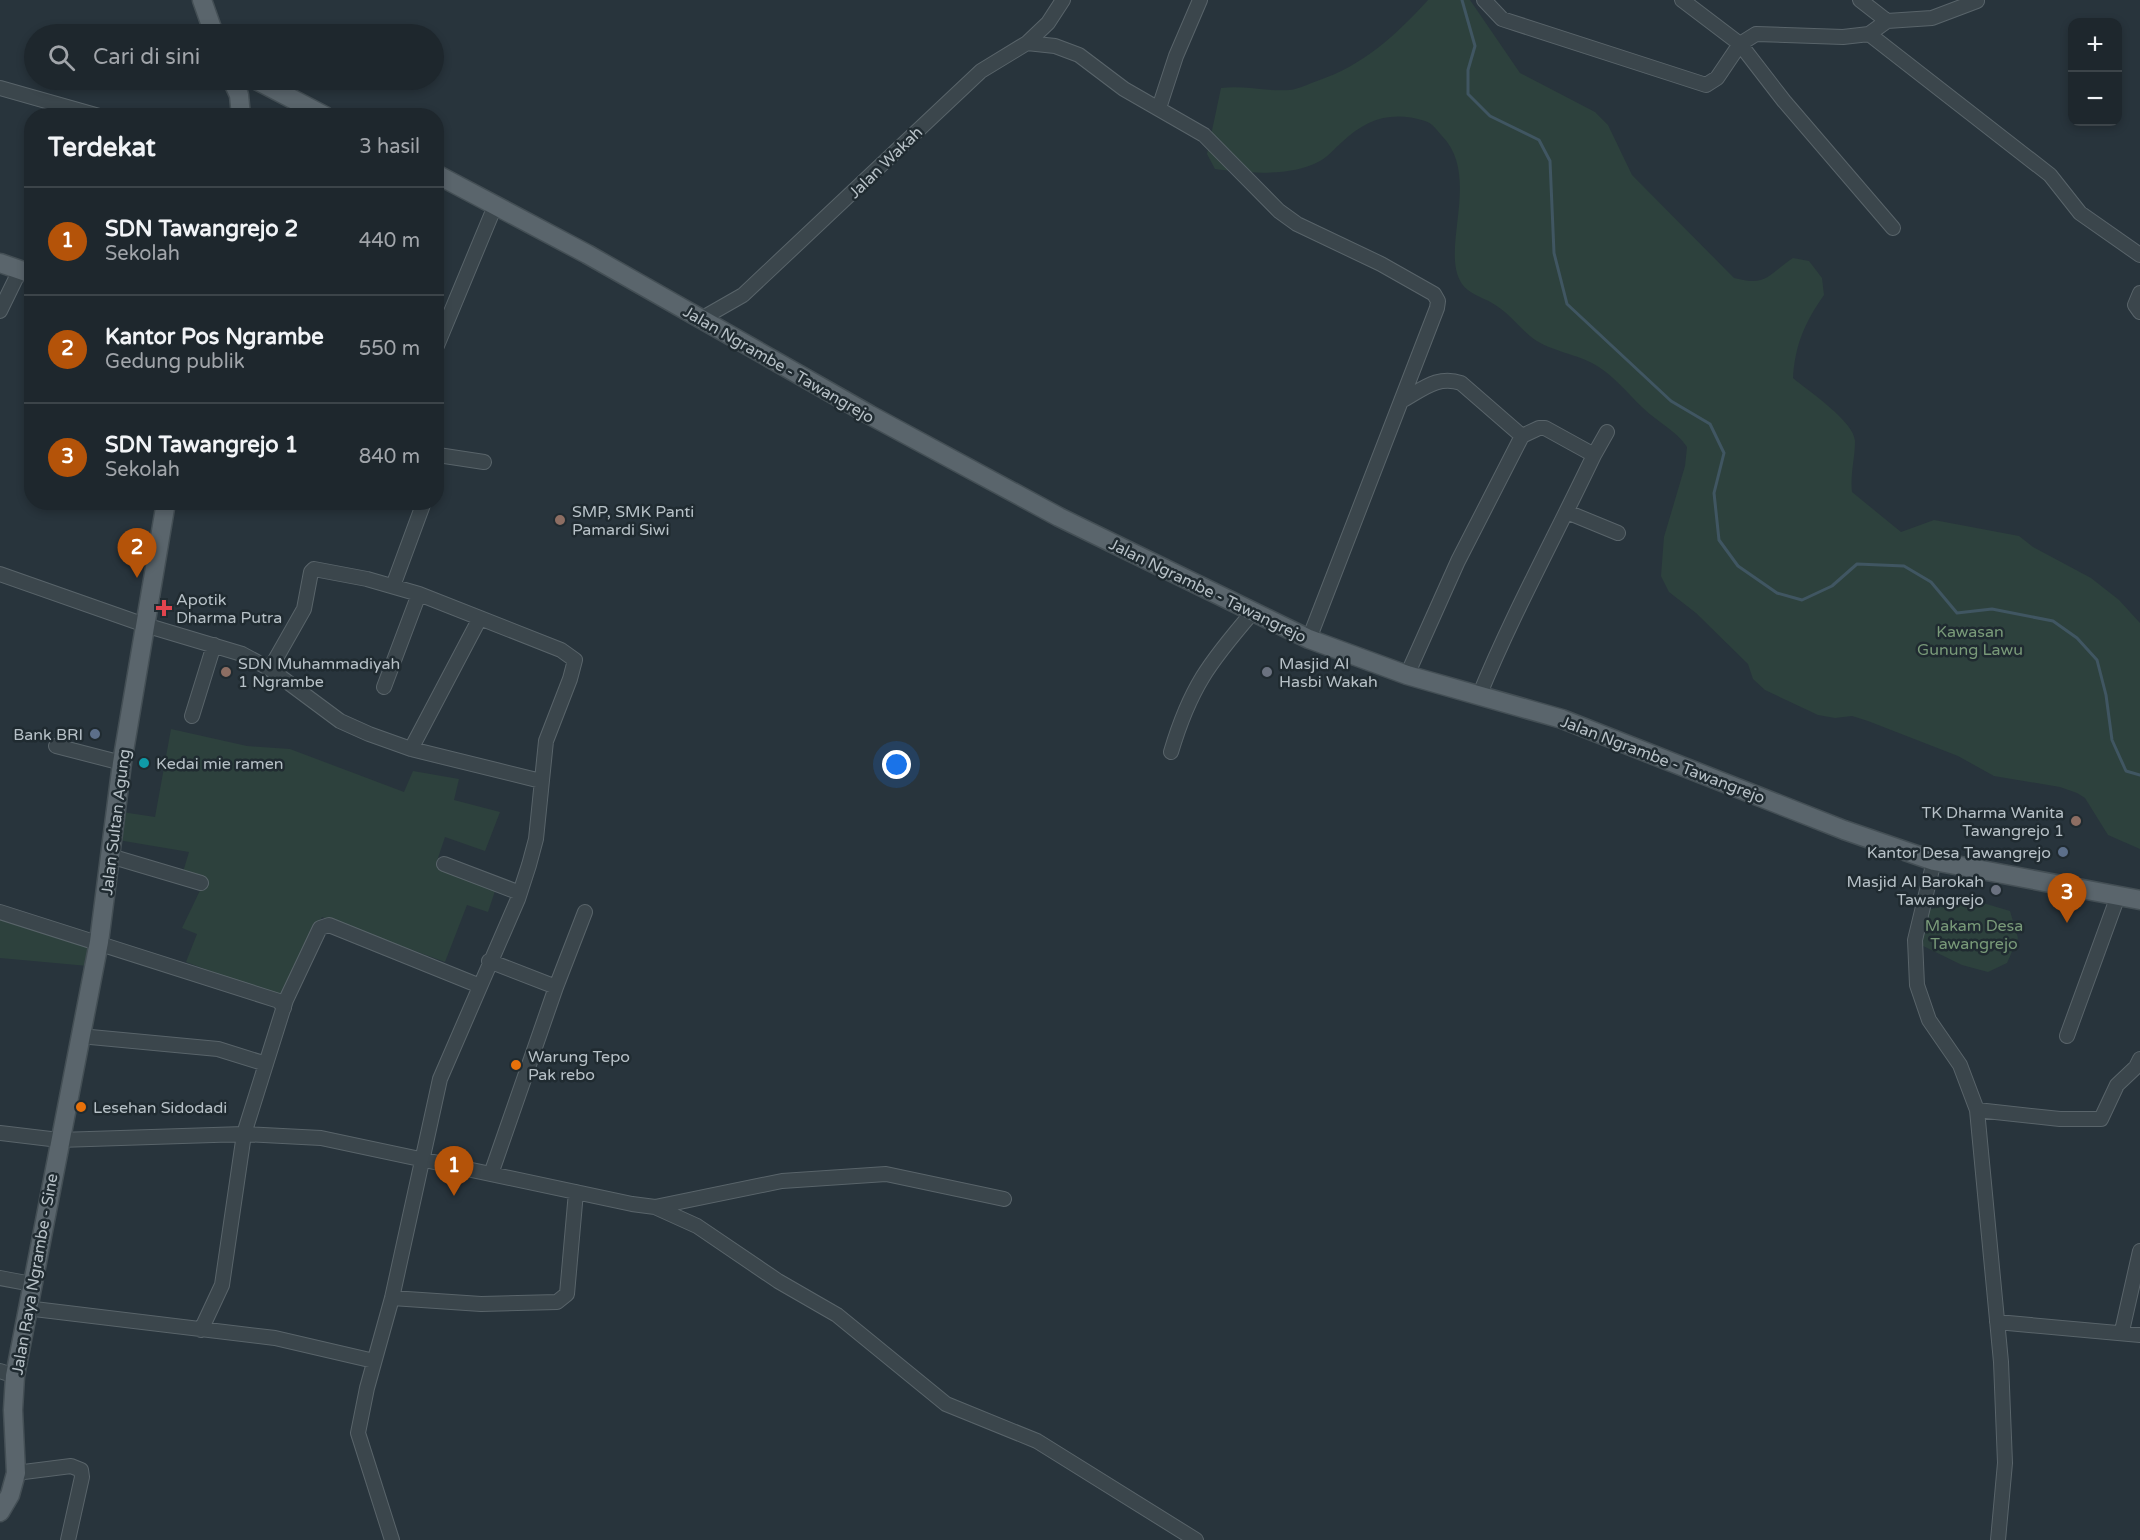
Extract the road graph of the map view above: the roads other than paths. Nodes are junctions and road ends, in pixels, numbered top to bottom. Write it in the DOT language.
graph roads {
  1 [pos="202,0"];
  2 [pos="1063,0"];
  3 [pos="1200,0"];
  4 [pos="1485,0"];
  5 [pos="1682,0"];
  6 [pos="1860,0"];
  7 [pos="1977,1"];
  8 [pos="1887,21"];
  9 [pos="210,24"];
  10 [pos="1869,34"];
  11 [pos="1027,43"];
  12 [pos="1740,44"];
  13 [pos="0,88"];
  14 [pos="237,90"];
  15 [pos="275,90"];
  16 [pos="71,108"];
  17 [pos="240,108"];
  18 [pos="310,108"];
  19 [pos="1159,108"];
  20 [pos="444,178"];
  21 [pos="495,206"];
  22 [pos="1893,228"];
  23 [pos="2140,255"];
  24 [pos="0,263"];
  25 [pos="24,271"];
  26 [pos="24,275"];
  27 [pos="2140,293"];
  28 [pos="0,311"];
  29 [pos="2140,312"];
  30 [pos="700,320"];
  31 [pos="444,329"];
  32 [pos="1403,400"];
  33 [pos="1607,432"];
  34 [pos="1522,436"];
  35 [pos="1594,455"];
  36 [pos="444,457"];
  37 [pos="484,462"];
  38 [pos="165,510"];
  39 [pos="421,510"];
  40 [pos="1567,512"];
  41 [pos="1618,534"];
  42 [pos="0,574"];
  43 [pos="393,586"];
  44 [pos="419,594"];
  45 [pos="1252,613"];
  46 [pos="480,618"];
  47 [pos="145,625"];
  48 [pos="1309,639"];
  49 [pos="214,645"];
  50 [pos="270,669"];
  51 [pos="1407,675"];
  52 [pos="384,687"];
  53 [pos="1479,696"];
  54 [pos="192,716"];
  55 [pos="56,746"];
  56 [pos="411,749"];
  57 [pos="1171,752"];
  58 [pos="122,763"];
  59 [pos="541,781"];
  60 [pos="110,856"];
  61 [pos="1934,861"];
  62 [pos="444,864"];
  63 [pos="201,883"];
  64 [pos="520,893"];
  65 [pos="2118,896"];
  66 [pos="2140,900"];
  67 [pos="0,912"];
  68 [pos="585,912"];
  69 [pos="99,942"];
  70 [pos="489,961"];
  71 [pos="480,986"];
  72 [pos="555,987"];
  73 [pos="284,1008"];
  74 [pos="2067,1035"];
  75 [pos="80,1036"];
  76 [pos="2140,1059"];
  77 [pos="266,1064"];
  78 [pos="1977,1110"];
  79 [pos="0,1133"];
  80 [pos="244,1134"];
  81 [pos="59,1140"];
  82 [pos="423,1158"];
  83 [pos="491,1174"];
  84 [pos="576,1192"];
  85 [pos="1004,1199"];
  86 [pos="655,1207"];
  87 [pos="2140,1251"];
  88 [pos="0,1278"];
  89 [pos="32,1284"];
  90 [pos="392,1298"];
  91 [pos="26,1308"];
  92 [pos="1997,1322"];
  93 [pos="201,1330"];
  94 [pos="2122,1331"];
  95 [pos="2140,1335"];
  96 [pos="374,1361"];
  97 [pos="7,1373"];
  98 [pos="16,1473"];
  99 [pos="0,1512"];
  100 [pos="68,1540"];
  101 [pos="392,1540"];
  102 [pos="1196,1540"];
  103 [pos="1998,1540"];
  1 -- 9 [label="main road"];
  2 -- 11 [label="street, Jalan Wakah"];
  3 -- 19 [label="street"];
  4 -- 12 [label="street"];
  5 -- 12 [label="street"];
  6 -- 8 [label="street"];
  7 -- 8 [label="street"];
  8 -- 10 [label="street"];
  10 -- 12 [label="street"];
  10 -- 23 [label="street"];
  11 -- 19 [label="street"];
  11 -- 30 [label="street, Jalan Wakah"];
  12 -- 22 [label="street"];
  13 -- 16 [label="street"];
  14 -- 17 [label="main road"];
  15 -- 18 [label="main road"];
  19 -- 32 [label="street"];
  20 -- 21 [label="main road, Jalan Ngrambe - Tawangrejo"];
  21 -- 30 [label="main road, Jalan Ngrambe - Tawangrejo"];
  21 -- 31 [label="street"];
  24 -- 25 [label="main road"];
  26 -- 28 [label="street"];
  27 -- 29 [label="street"];
  30 -- 45 [label="main road, Jalan Ngrambe - Tawangrejo"];
  32 -- 34 [label="street"];
  32 -- 48 [label="street"];
  33 -- 35 [label="street"];
  34 -- 35 [label="street"];
  34 -- 51 [label="street"];
  35 -- 40 [label="street"];
  36 -- 37 [label="street"];
  38 -- 47 [label="main road, Jalan Sultan Agung"];
  39 -- 43 [label="street"];
  40 -- 41 [label="street"];
  40 -- 53 [label="street"];
  42 -- 47 [label="street"];
  43 -- 44 [label="street"];
  43 -- 50 [label="street"];
  44 -- 46 [label="street"];
  44 -- 52 [label="street"];
  45 -- 48 [label="main road, Jalan Ngrambe - Tawangrejo"];
  45 -- 57 [label="street"];
  46 -- 56 [label="street"];
  46 -- 59 [label="street"];
  47 -- 49 [label="street"];
  47 -- 58 [label="main road, Jalan Sultan Agung"];
  48 -- 51 [label="main road, Jalan Ngrambe - Tawangrejo"];
  49 -- 50 [label="street"];
  49 -- 54 [label="street"];
  50 -- 56 [label="street"];
  51 -- 53 [label="main road, Jalan Ngrambe - Tawangrejo"];
  53 -- 61 [label="main road, Jalan Ngrambe - Tawangrejo"];
  55 -- 58 [label="street"];
  56 -- 59 [label="street"];
  58 -- 60 [label="main road, Jalan Sultan Agung"];
  59 -- 64 [label="street"];
  60 -- 63 [label="street"];
  60 -- 69 [label="main road, Jalan Sultan Agung"];
  61 -- 65 [label="main road, Jalan Ngrambe - Tawangrejo"];
  61 -- 78 [label="street"];
  62 -- 64 [label="street"];
  64 -- 70 [label="street"];
  65 -- 66 [label="main road, Jalan Ngrambe - Tawangrejo"];
  65 -- 74 [label="street"];
  67 -- 69 [label="street"];
  68 -- 72 [label="street"];
  69 -- 73 [label="street"];
  69 -- 75 [label="main road, Jalan Sultan Agung"];
  70 -- 71 [label="street"];
  70 -- 72 [label="street"];
  71 -- 73 [label="street"];
  71 -- 82 [label="street"];
  72 -- 83 [label="street"];
  73 -- 77 [label="street"];
  75 -- 77 [label="street"];
  75 -- 81 [label="main road, Jalan Sultan Agung"];
  76 -- 78 [label="street"];
  77 -- 80 [label="street"];
  78 -- 92 [label="street"];
  79 -- 81 [label="street"];
  80 -- 81 [label="street"];
  80 -- 82 [label="street"];
  80 -- 93 [label="street"];
  81 -- 89 [label="main road, Jalan Raya Ngrambe - Sine"];
  82 -- 83 [label="street"];
  82 -- 90 [label="street"];
  83 -- 84 [label="street"];
  84 -- 86 [label="street"];
  84 -- 90 [label="street"];
  85 -- 86 [label="street"];
  86 -- 102 [label="street"];
  87 -- 94 [label="street"];
  88 -- 89 [label="street"];
  89 -- 91 [label="main road, Jalan Raya Ngrambe - Sine"];
  90 -- 96 [label="street"];
  91 -- 93 [label="street"];
  91 -- 97 [label="main road, Jalan Raya Ngrambe - Sine"];
  92 -- 94 [label="street"];
  92 -- 103 [label="street"];
  93 -- 96 [label="street"];
  94 -- 95 [label="street"];
  96 -- 101 [label="street"];
  97 -- 98 [label="main road, Jalan Raya Ngrambe - Sine"];
  98 -- 99 [label="main road, Jalan Raya Ngrambe - Sine"];
  98 -- 100 [label="street"];
}
